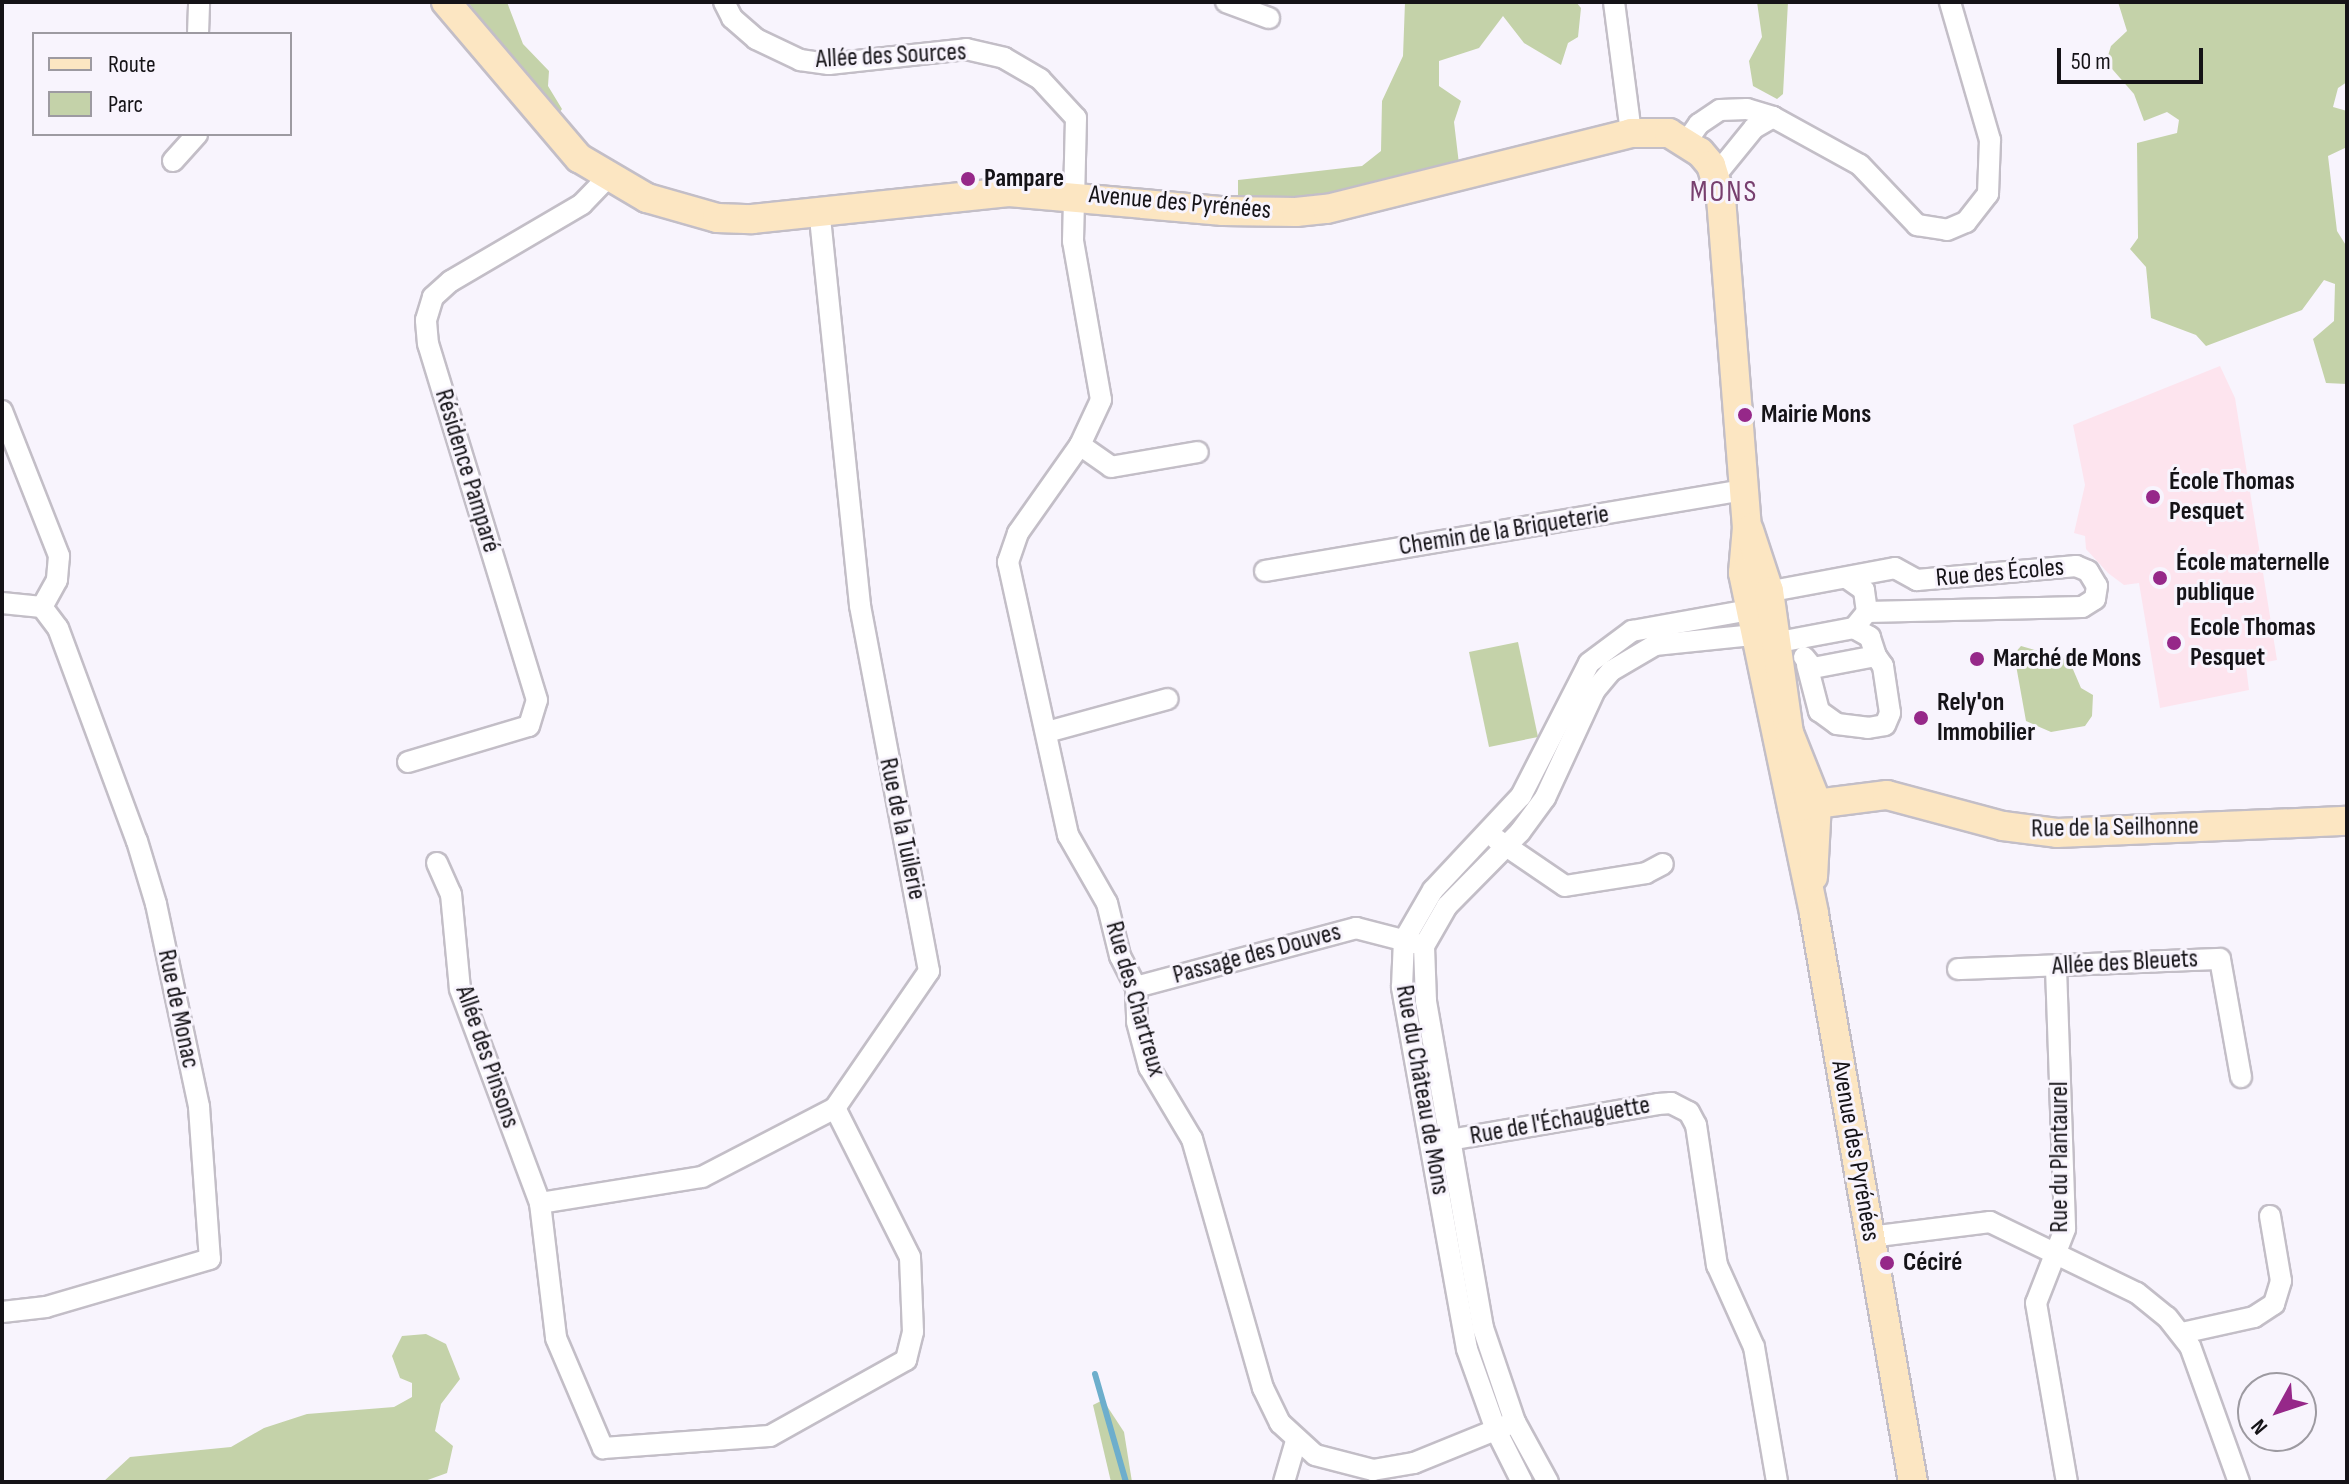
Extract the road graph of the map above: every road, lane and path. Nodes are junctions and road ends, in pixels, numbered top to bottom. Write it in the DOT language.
graph roads {
  1 [pos="199,2"];
  2 [pos="446,2"];
  3 [pos="724,2"];
  4 [pos="1226,2"];
  5 [pos="1614,2"];
  6 [pos="1950,2"];
  7 [pos="1269,18"];
  8 [pos="198,32"];
  9 [pos="1773,117"];
  10 [pos="1631,133"];
  11 [pos="195,136"];
  12 [pos="1687,141"];
  13 [pos="173,161"];
  14 [pos="1715,176"];
  15 [pos="607,178"];
  16 [pos="1074,195"];
  17 [pos="819,211"];
  18 [pos="2,411"];
  19 [pos="1080,445"];
  20 [pos="1198,452"];
  21 [pos="1743,490"];
  22 [pos="1265,571"];
  23 [pos="1847,578"];
  24 [pos="2,603"];
  25 [pos="42,607"];
  26 [pos="1867,612"];
  27 [pos="1770,621"];
  28 [pos="1854,628"];
  29 [pos="1876,656"];
  30 [pos="1807,665"];
  31 [pos="1168,699"];
  32 [pos="1047,732"];
  33 [pos="408,762"];
  34 [pos="1804,805"];
  35 [pos="2347,821"];
  36 [pos="1497,841"];
  37 [pos="437,863"];
  38 [pos="1663,864"];
  39 [pos="1404,940"];
  40 [pos="1424,946"];
  41 [pos="2056,968"];
  42 [pos="1958,969"];
  43 [pos="1136,987"];
  44 [pos="2241,1077"];
  45 [pos="835,1108"];
  46 [pos="1451,1140"];
  47 [pos="1430,1144"];
  48 [pos="540,1203"];
  49 [pos="2270,1216"];
  50 [pos="1870,1237"];
  51 [pos="2057,1255"];
  52 [pos="2,1312"];
  53 [pos="2182,1333"];
  54 [pos="1506,1426"];
  55 [pos="1296,1441"];
  56 [pos="1284,1482"];
  57 [pos="1522,1482"];
  58 [pos="1548,1482"];
  59 [pos="1777,1482"];
  60 [pos="1913,1482"];
  61 [pos="2067,1482"];
  62 [pos="2239,1482"];
  1 -- 8 [label="street"];
  2 -- 15 [label="street, Avenue des Pyrénées"];
  3 -- 16 [label="street, Allée des Sources"];
  4 -- 7 [label="street"];
  5 -- 10 [label="street"];
  6 -- 9 [label="street"];
  9 -- 12 [label="street"];
  9 -- 14 [label="street"];
  10 -- 12 [label="street, Avenue des Pyrénées"];
  10 -- 16 [label="street, Avenue des Pyrénées"];
  11 -- 13 [label="street"];
  12 -- 14 [label="street"];
  14 -- 21 [label="street, Avenue des Pyrénées"];
  15 -- 17 [label="street, Avenue des Pyrénées"];
  15 -- 33 [label="street, Résidence Pamparé"];
  16 -- 17 [label="street, Avenue des Pyrénées"];
  16 -- 19 [label="street, Rue des Chartreux"];
  17 -- 45 [label="street, Rue de la Tuilerie"];
  18 -- 25 [label="street"];
  19 -- 20 [label="street"];
  19 -- 32 [label="street, Rue des Chartreux"];
  21 -- 22 [label="street, Chemin de la Briqueterie"];
  21 -- 27 [label="street, Avenue des Pyrénées"];
  23 -- 26 [label="street"];
  23 -- 26 [label="street, Rue des Écoles"];
  23 -- 27 [label="street"];
  24 -- 25 [label="street"];
  25 -- 52 [label="street, Rue de Monac"];
  26 -- 28 [label="street"];
  27 -- 28 [label="street"];
  27 -- 30 [label="street"];
  27 -- 34 [label="street, Avenue des Pyrénées"];
  27 -- 36 [label="street, Rue du Château de Mons"];
  28 -- 29 [label="street"];
  29 -- 30 [label="street"];
  29 -- 30 [label="street"];
  31 -- 32 [label="street"];
  32 -- 43 [label="street, Rue des Chartreux"];
  34 -- 35 [label="street, Rue de la Seilhonne"];
  34 -- 50 [label="street, Avenue des Pyrénées"];
  36 -- 38 [label="street"];
  36 -- 39 [label="street, Rue du Château de Mons"];
  36 -- 40 [label="street, Rue du Château de Mons"];
  37 -- 48 [label="street, Allée des Pinsons"];
  39 -- 40 [label="street, Passage des Douves"];
  39 -- 43 [label="street, Passage des Douves"];
  39 -- 47 [label="street, Rue du Château de Mons"];
  40 -- 46 [label="street, Rue du Château de Mons"];
  41 -- 42 [label="street, Allée des Bleuets"];
  41 -- 44 [label="street, Allée des Bleuets"];
  41 -- 51 [label="street, Rue du Plantaurel"];
  43 -- 55 [label="street, Rue des Chartreux"];
  45 -- 48 [label="street, Rue de la Tuilerie"];
  45 -- 48 [label="street, Allée des Pinsons"];
  46 -- 47 [label="street, Rue de l'Échauguette"];
  46 -- 54 [label="street, Rue du Château de Mons"];
  46 -- 59 [label="street, Rue de l'Échauguette"];
  47 -- 54 [label="street, Rue du Château de Mons"];
  49 -- 53 [label="street"];
  50 -- 51 [label="street"];
  50 -- 60 [label="street, Avenue des Pyrénées"];
  51 -- 53 [label="street"];
  51 -- 61 [label="street, Rue du Plantaurel"];
  53 -- 62 [label="street"];
  54 -- 55 [label="street, Rue des Chartreux"];
  54 -- 57 [label="street, Rue du Château de Mons"];
  54 -- 58 [label="street, Rue du Château de Mons"];
  55 -- 56 [label="street"];
}
